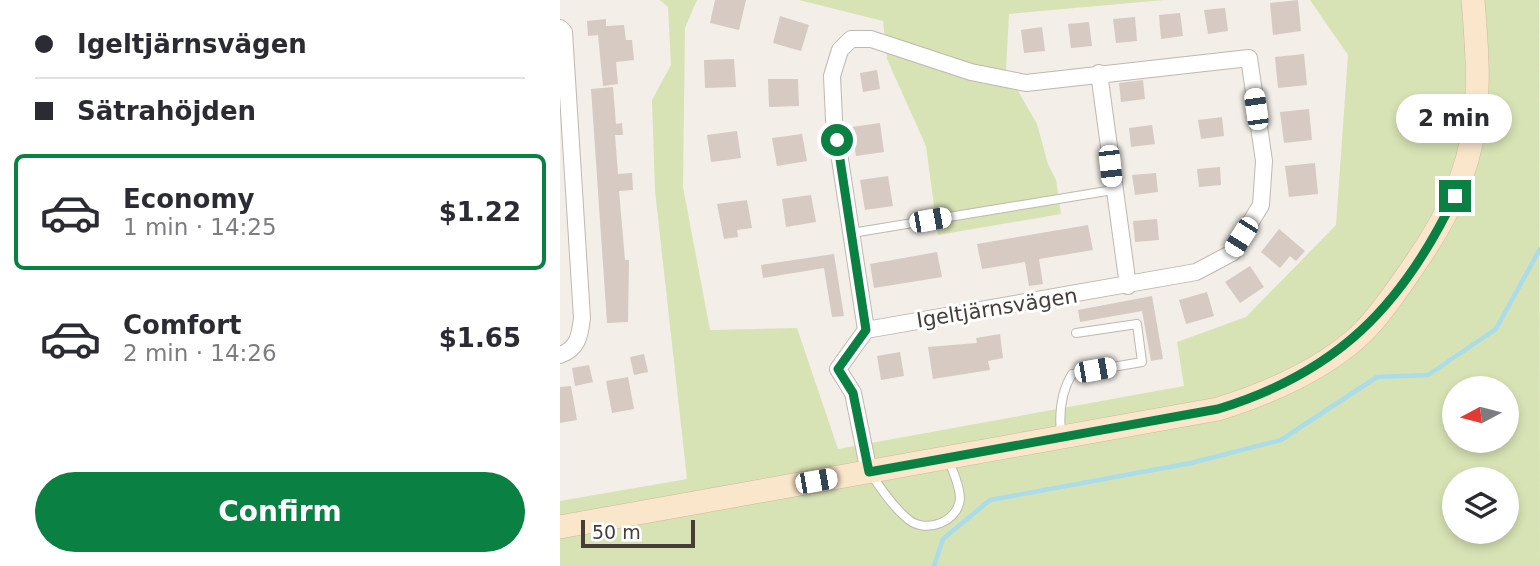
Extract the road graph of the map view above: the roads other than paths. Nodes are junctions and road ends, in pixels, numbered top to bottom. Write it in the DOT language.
graph roads {
  1 [pos="1473,0"];
  2 [pos="560,28"];
  3 [pos="1100,73"];
  4 [pos="1113,190"];
  5 [pos="852,233"];
  6 [pos="1129,286"];
  7 [pos="866,330"];
  8 [pos="1076,333"];
  9 [pos="560,355"];
  10 [pos="1061,437"];
  11 [pos="948,458"];
  12 [pos="869,472"];
  13 [pos="560,527"];
  1 -- 10 [label="street"];
  2 -- 9 [label="street"];
  3 -- 4 [label="street"];
  3 -- 5 [label="street, Igeltjärnsvägen"];
  3 -- 6 [label="street, Igeltjärnsvägen"];
  4 -- 5 [label="lane"];
  4 -- 6 [label="street"];
  5 -- 7 [label="street, Igeltjärnsvägen"];
  6 -- 7 [label="street, Igeltjärnsvägen"];
  7 -- 12 [label="street"];
  8 -- 10 [label="lane"];
  10 -- 11 [label="street"];
  11 -- 12 [label="street"];
  11 -- 12 [label="lane"];
  12 -- 13 [label="street"];
}
